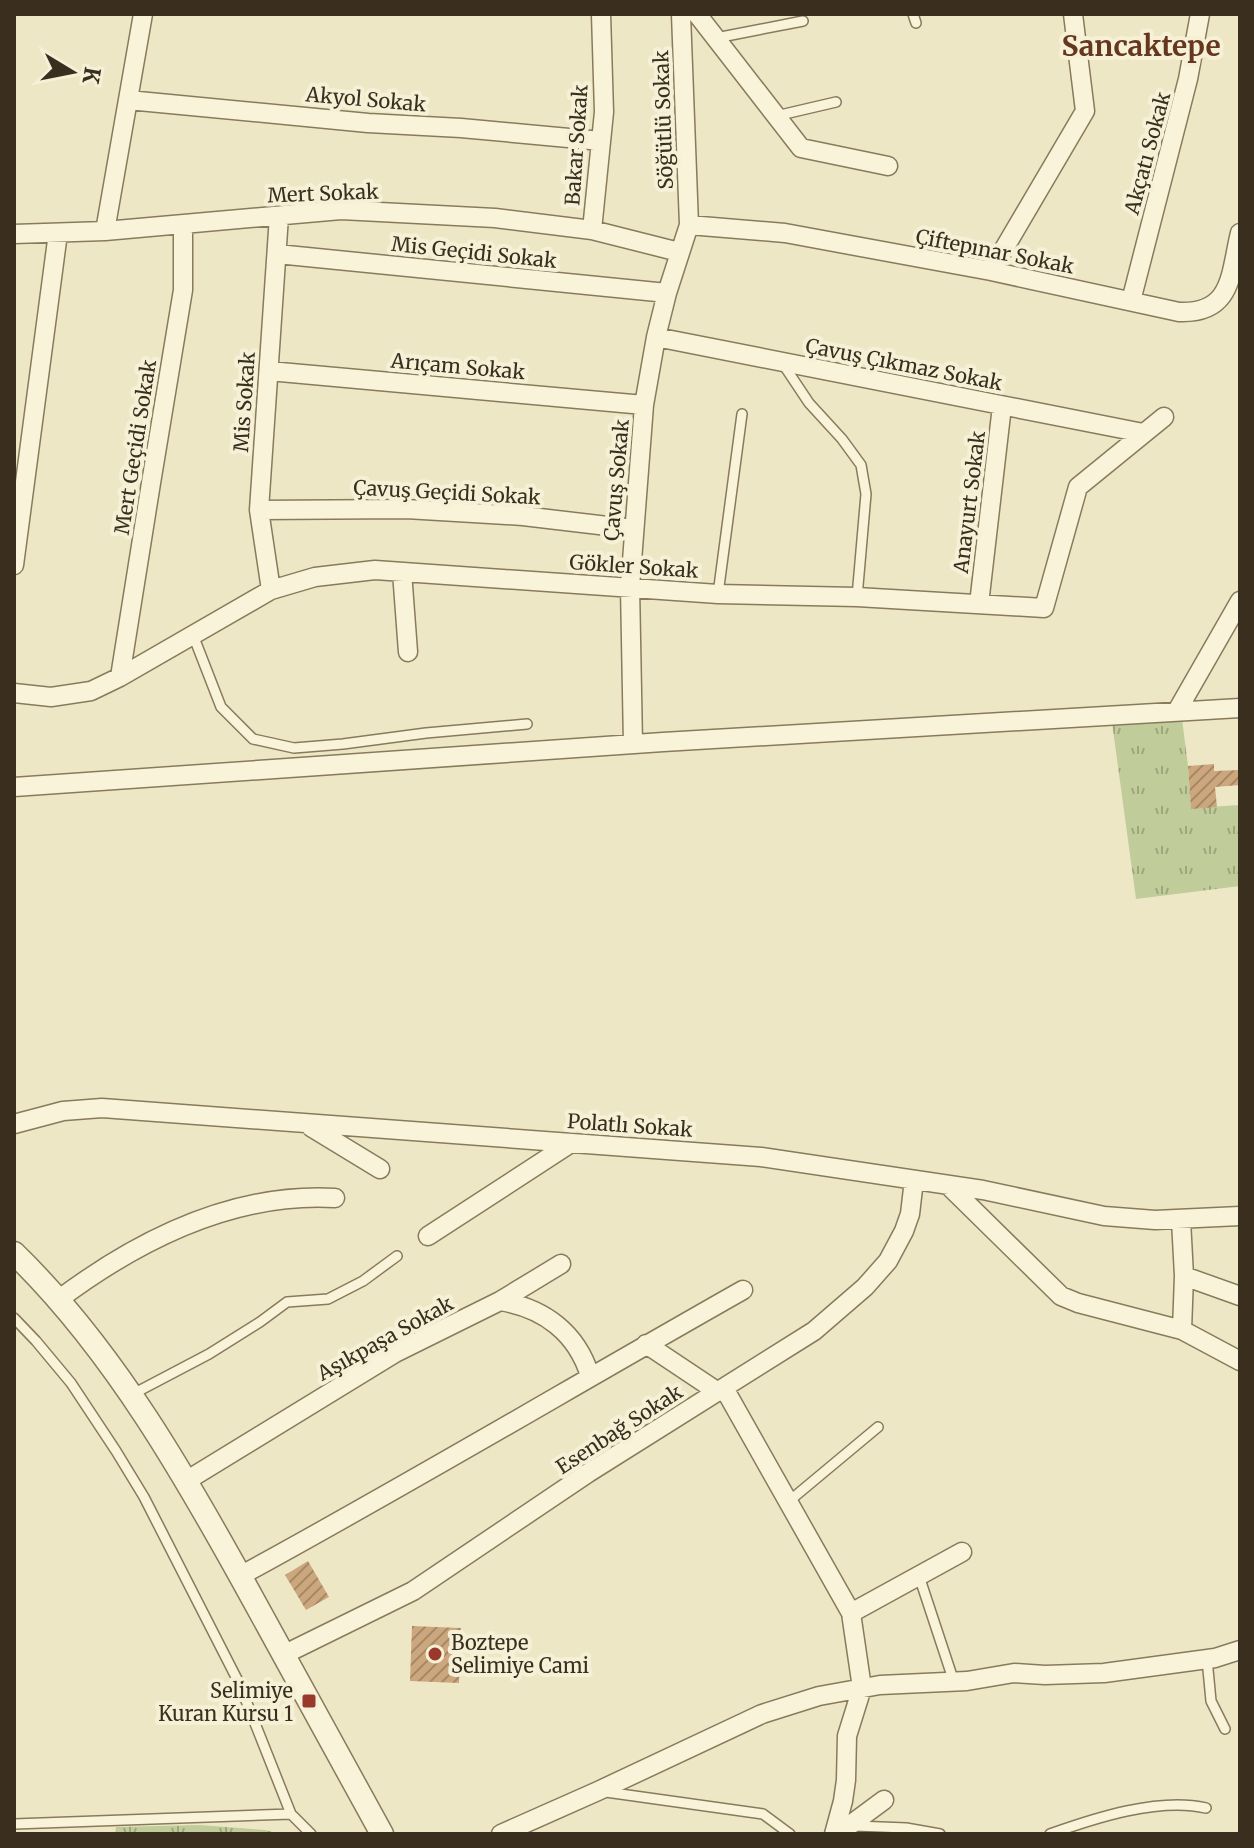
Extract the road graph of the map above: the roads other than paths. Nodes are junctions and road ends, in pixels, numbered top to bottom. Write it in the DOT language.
graph roads {
  1 [pos="143,14"];
  2 [pos="601,14"];
  3 [pos="681,14"];
  4 [pos="697,14"];
  5 [pos="1073,14"];
  6 [pos="1200,14"];
  7 [pos="803,21"];
  8 [pos="715,38"];
  9 [pos="128,100"];
  10 [pos="836,102"];
  11 [pos="776,116"];
  12 [pos="601,141"];
  13 [pos="888,166"];
  14 [pos="279,216"];
  15 [pos="183,224"];
  16 [pos="689,225"];
  17 [pos="592,230"];
  18 [pos="105,231"];
  19 [pos="58,233"];
  20 [pos="1240,233"];
  21 [pos="14,234"];
  22 [pos="679,252"];
  23 [pos="277,254"];
  24 [pos="991,271"];
  25 [pos="667,293"];
  26 [pos="1131,301"];
  27 [pos="656,337"];
  28 [pos="781,362"];
  29 [pos="269,371"];
  30 [pos="644,405"];
  31 [pos="1002,406"];
  32 [pos="742,414"];
  33 [pos="1164,417"];
  34 [pos="1143,433"];
  35 [pos="259,510"];
  36 [pos="633,529"];
  37 [pos="14,558"];
  38 [pos="14,565"];
  39 [pos="402,572"];
  40 [pos="630,587"];
  41 [pos="271,590"];
  42 [pos="718,594"];
  43 [pos="857,597"];
  44 [pos="1240,601"];
  45 [pos="979,604"];
  46 [pos="193,635"];
  47 [pos="408,652"];
  48 [pos="120,677"];
  49 [pos="14,693"];
  50 [pos="1240,708"];
  51 [pos="1177,711"];
  52 [pos="527,724"];
  53 [pos="633,744"];
  54 [pos="14,787"];
  55 [pos="14,1124"];
  56 [pos="306,1124"];
  57 [pos="571,1143"];
  58 [pos="380,1169"];
  59 [pos="914,1180"];
  60 [pos="949,1186"];
  61 [pos="335,1198"];
  62 [pos="1240,1216"];
  63 [pos="1181,1220"];
  64 [pos="428,1236"];
  65 [pos="14,1253"];
  66 [pos="397,1256"];
  67 [pos="561,1264"];
  68 [pos="1184,1276"];
  69 [pos="743,1290"];
  70 [pos="1240,1296"];
  71 [pos="58,1300"];
  72 [pos="500,1301"];
  73 [pos="14,1318"];
  74 [pos="1182,1330"];
  75 [pos="646,1344"];
  76 [pos="1240,1361"];
  77 [pos="590,1376"];
  78 [pos="721,1390"];
  79 [pos="130,1395"];
  80 [pos="878,1427"];
  81 [pos="186,1481"];
  82 [pos="788,1502"];
  83 [pos="962,1552"];
  84 [pos="240,1576"];
  85 [pos="919,1576"];
  86 [pos="851,1613"];
  87 [pos="1240,1650"];
  88 [pos="283,1655"];
  89 [pos="1207,1659"];
  90 [pos="954,1682"];
  91 [pos="862,1688"];
  92 [pos="1225,1729"];
  93 [pos="598,1791"];
  94 [pos="884,1800"];
  95 [pos="1206,1808"];
  96 [pos="291,1814"];
  97 [pos="16,1824"];
  98 [pos="850,1831"];
  99 [pos="42,1833"];
  100 [pos="311,1834"];
  101 [pos="382,1834"];
  102 [pos="501,1834"];
  103 [pos="790,1834"];
  104 [pos="940,1834"];
  105 [pos="1050,1834"];
  1 -- 9 [label="street"];
  2 -- 12 [label="street, Bakar Sokak"];
  3 -- 16 [label="street, Söğütlü Sokak"];
  4 -- 8 [label="street"];
  5 -- 24 [label="street"];
  6 -- 26 [label="street, Akçatı Sokak"];
  7 -- 8 [label="lane"];
  8 -- 11 [label="street"];
  9 -- 12 [label="street, Akyol Sokak"];
  9 -- 18 [label="street"];
  10 -- 11 [label="lane"];
  11 -- 13 [label="street"];
  12 -- 17 [label="street, Bakar Sokak"];
  14 -- 15 [label="street, Mert Sokak"];
  14 -- 17 [label="street, Mert Sokak"];
  14 -- 23 [label="street, Mis Sokak"];
  15 -- 18 [label="street, Mert Sokak"];
  15 -- 48 [label="street, Mert Geçidi Sokak"];
  16 -- 22 [label="street, Çavuş Sokak"];
  16 -- 24 [label="street, Çiftepınar Sokak"];
  17 -- 22 [label="street, Mert Sokak"];
  18 -- 19 [label="street, Mert Sokak"];
  19 -- 21 [label="street, Mert Sokak"];
  19 -- 37 [label="street"];
  20 -- 26 [label="street, Çiftepınar Sokak"];
  22 -- 25 [label="street, Çavuş Sokak"];
  23 -- 25 [label="street, Mis Geçidi Sokak"];
  23 -- 29 [label="street, Mis Sokak"];
  24 -- 26 [label="street, Çiftepınar Sokak"];
  25 -- 27 [label="street, Çavuş Sokak"];
  27 -- 28 [label="street, Çavuş Çıkmaz Sokak"];
  27 -- 30 [label="street, Çavuş Sokak"];
  28 -- 31 [label="street, Çavuş Çıkmaz Sokak"];
  28 -- 43 [label="lane"];
  29 -- 30 [label="street, Arıçam Sokak"];
  29 -- 35 [label="street, Mis Sokak"];
  30 -- 36 [label="street, Çavuş Sokak"];
  31 -- 34 [label="street, Çavuş Çıkmaz Sokak"];
  31 -- 45 [label="street, Anayurt Sokak"];
  32 -- 42 [label="lane"];
  33 -- 34 [label="street, Gökler Sokak"];
  34 -- 45 [label="street, Gökler Sokak"];
  35 -- 36 [label="street, Çavuş Geçidi Sokak"];
  35 -- 41 [label="street, Mis Sokak"];
  36 -- 40 [label="street, Çavuş Sokak"];
  37 -- 38 [label="street"];
  39 -- 40 [label="street, Gökler Sokak"];
  39 -- 41 [label="street, Gökler Sokak"];
  39 -- 47 [label="street"];
  40 -- 42 [label="street, Gökler Sokak"];
  40 -- 53 [label="street, Çavuş Sokak"];
  41 -- 46 [label="street, Gökler Sokak"];
  42 -- 43 [label="street, Gökler Sokak"];
  43 -- 45 [label="street, Gökler Sokak"];
  44 -- 51 [label="street"];
  46 -- 48 [label="street, Gökler Sokak"];
  46 -- 52 [label="lane"];
  48 -- 49 [label="street, Gökler Sokak"];
  50 -- 51 [label="street"];
  51 -- 53 [label="street"];
  53 -- 54 [label="street"];
  55 -- 56 [label="street, Polatlı Sokak"];
  56 -- 57 [label="street, Polatlı Sokak"];
  56 -- 58 [label="street"];
  57 -- 59 [label="street, Polatlı Sokak"];
  57 -- 64 [label="street"];
  59 -- 60 [label="street, Polatlı Sokak"];
  59 -- 78 [label="street, Esenbağ Sokak"];
  60 -- 63 [label="street, Polatlı Sokak"];
  60 -- 74 [label="street"];
  61 -- 71 [label="street"];
  62 -- 63 [label="street, Polatlı Sokak"];
  63 -- 68 [label="street"];
  65 -- 71 [label="street"];
  66 -- 79 [label="lane"];
  67 -- 72 [label="street, Aşıkpaşa Sokak"];
  68 -- 70 [label="street"];
  68 -- 74 [label="street"];
  69 -- 75 [label="street"];
  71 -- 79 [label="street"];
  72 -- 77 [label="street"];
  72 -- 81 [label="street, Aşıkpaşa Sokak"];
  73 -- 96 [label="lane"];
  74 -- 76 [label="street"];
  75 -- 77 [label="street"];
  75 -- 78 [label="street"];
  77 -- 84 [label="street"];
  78 -- 82 [label="street"];
  78 -- 88 [label="street, Esenbağ Sokak"];
  79 -- 81 [label="street"];
  80 -- 82 [label="lane"];
  81 -- 84 [label="street"];
  82 -- 86 [label="street"];
  83 -- 85 [label="street"];
  84 -- 88 [label="street"];
  85 -- 86 [label="street"];
  85 -- 90 [label="lane"];
  86 -- 91 [label="street"];
  87 -- 89 [label="street"];
  88 -- 101 [label="street"];
  89 -- 90 [label="street"];
  89 -- 92 [label="lane"];
  90 -- 91 [label="street"];
  91 -- 93 [label="street"];
  91 -- 98 [label="street"];
  93 -- 102 [label="street"];
  93 -- 103 [label="lane"];
  94 -- 98 [label="street"];
  95 -- 105 [label="lane"];
  96 -- 97 [label="lane"];
  96 -- 100 [label="lane"];
  97 -- 99 [label="lane"];
  98 -- 104 [label="lane"];
}
